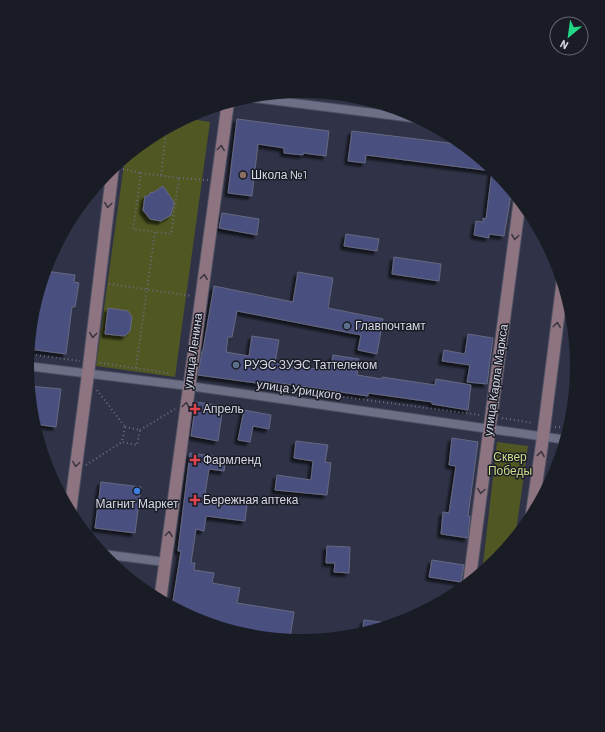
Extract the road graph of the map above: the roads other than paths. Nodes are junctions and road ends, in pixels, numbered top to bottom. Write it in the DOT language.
graph roads {
  1 [pos="269,100"];
  2 [pos="227,109"];
  3 [pos="397,115"];
  4 [pos="112,177"];
  5 [pos="519,207"];
  6 [pos="561,294"];
  7 [pos="34,366"];
  8 [pos="94,369"];
  9 [pos="189,382"];
  10 [pos="489,429"];
  11 [pos="544,431"];
  12 [pos="561,438"];
  13 [pos="71,502"];
  14 [pos="534,502"];
  15 [pos="112,555"];
  16 [pos="165,562"];
  17 [pos="469,577"];
  18 [pos="161,594"];
  1 -- 3 [label="street"];
  9 -- 2 [label="street, улица Ленина, one-way"];
  4 -- 8 [label="street, one-way"];
  5 -- 10 [label="street, улица Карла Маркса, one-way"];
  11 -- 6 [label="street, one-way"];
  7 -- 8 [label="street, улица Урицкого"];
  8 -- 9 [label="street, улица Урицкого"];
  8 -- 13 [label="street, one-way"];
  9 -- 10 [label="street, улица Урицкого"];
  16 -- 9 [label="street, улица Ленина, one-way"];
  10 -- 11 [label="street, улица Урицкого"];
  10 -- 17 [label="street, улица Карла Маркса, one-way"];
  11 -- 12 [label="street, улица Урицкого"];
  14 -- 11 [label="street, one-way"];
  15 -- 16 [label="street"];
  16 -- 18 [label="street, улица Ленина"];
}
